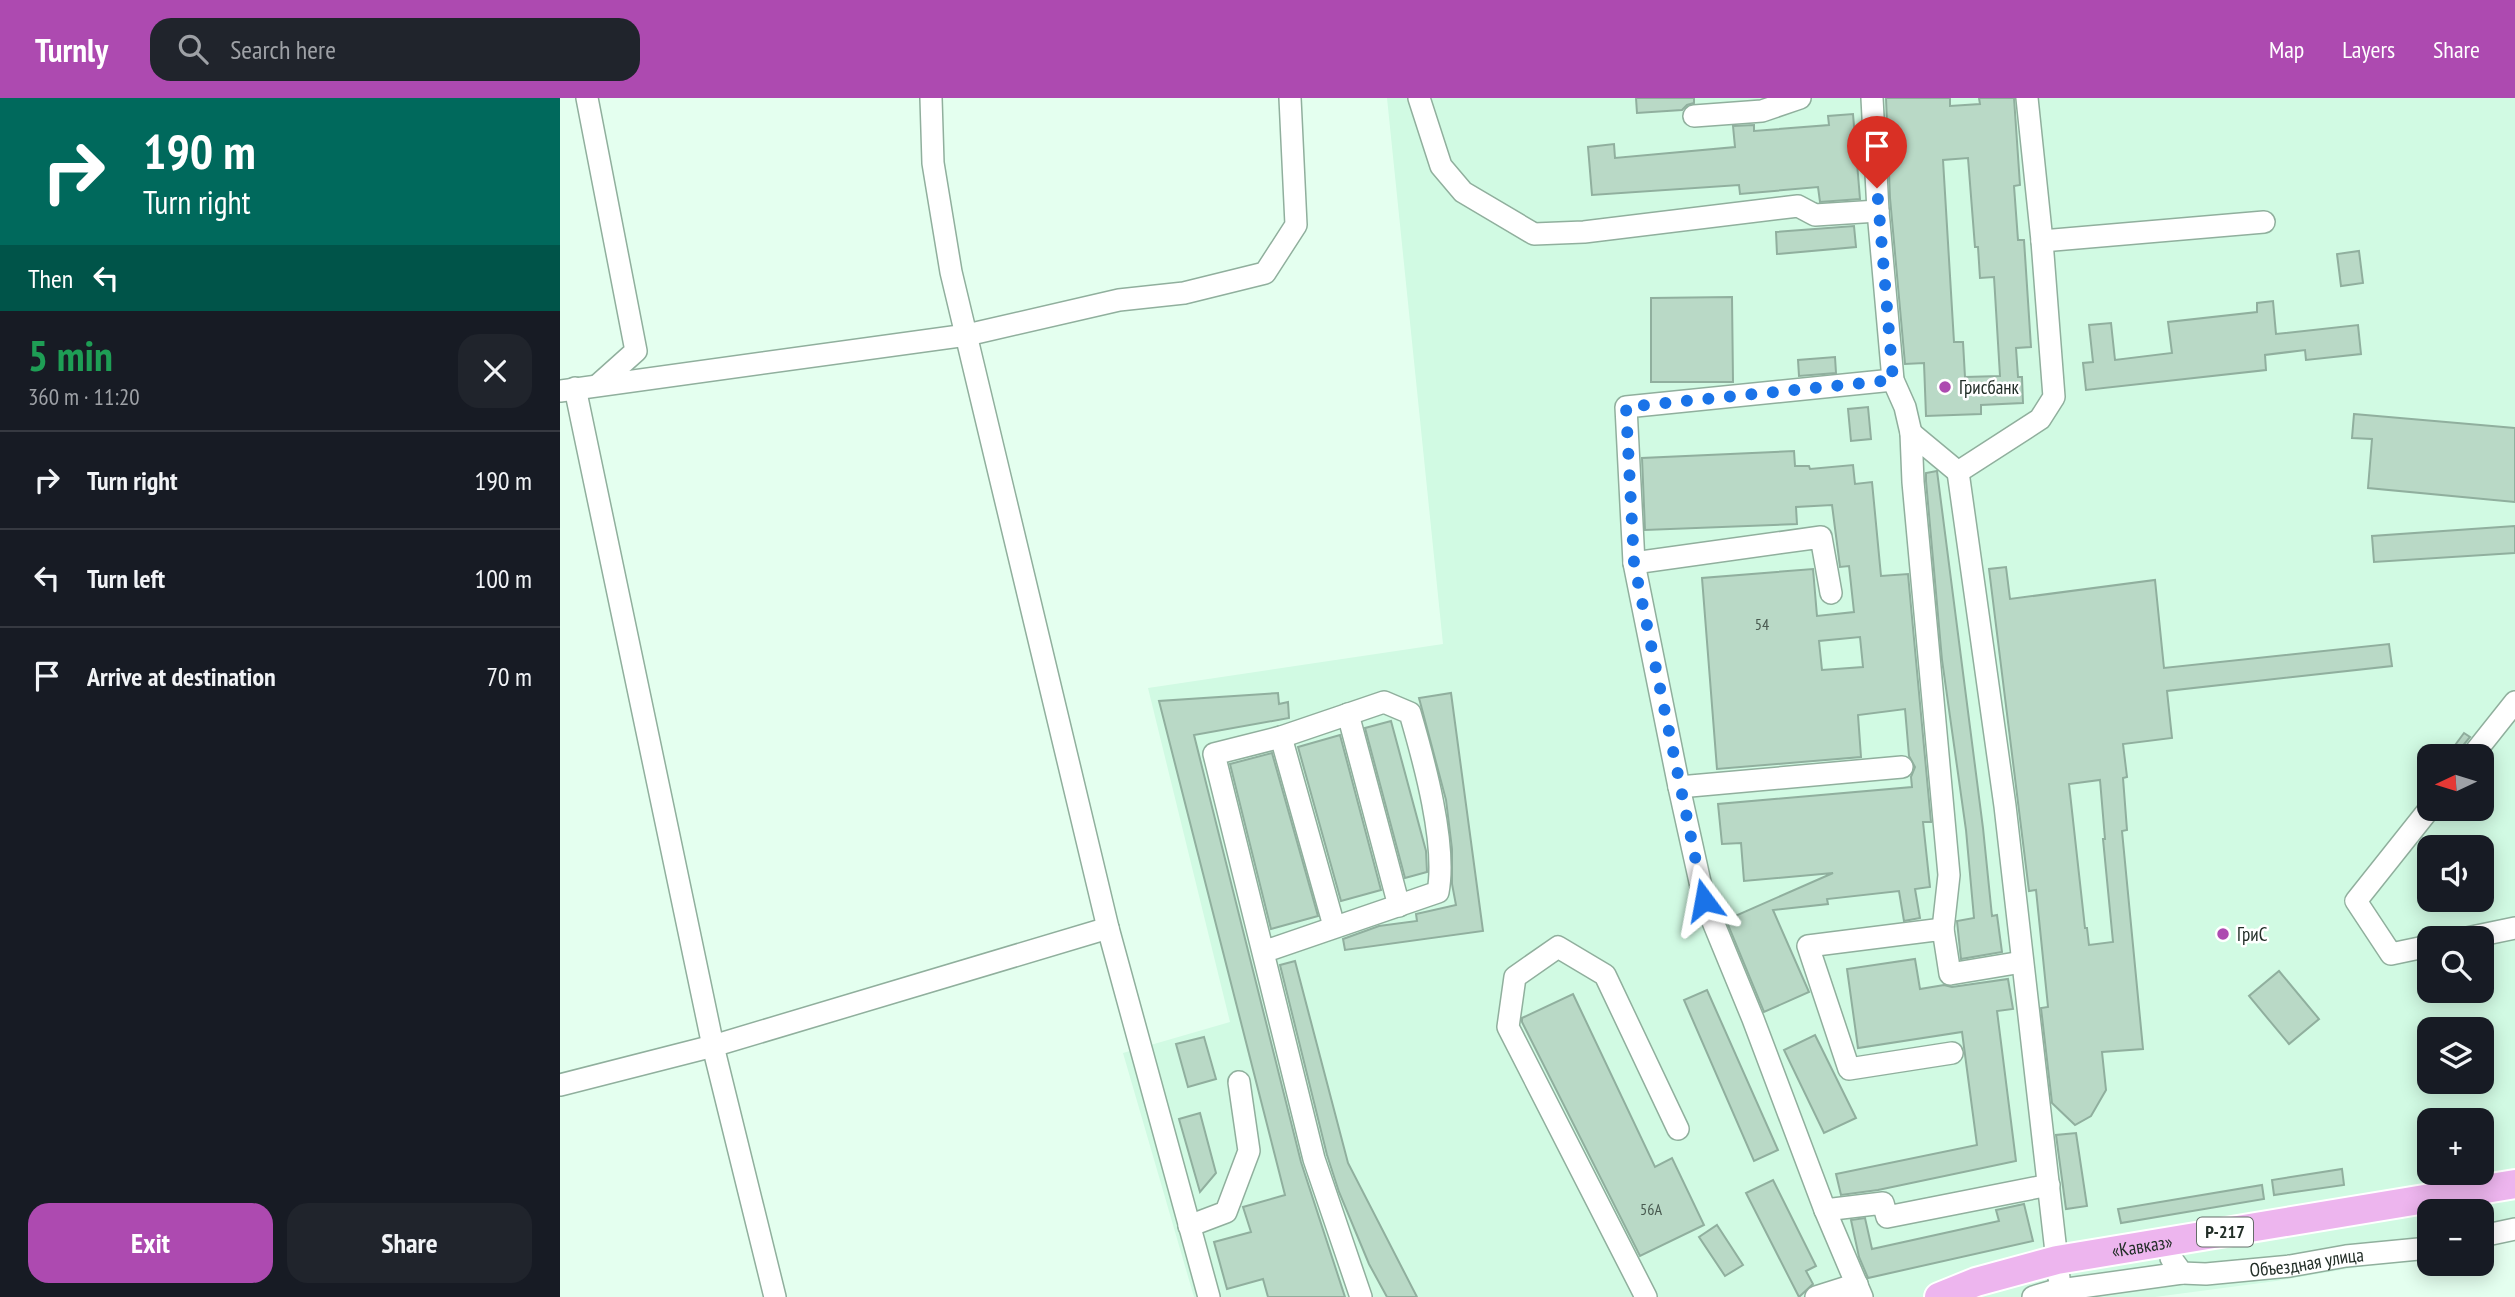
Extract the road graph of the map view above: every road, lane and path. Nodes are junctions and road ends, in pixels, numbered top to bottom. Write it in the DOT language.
graph roads {
  1 [pos="587,98"];
  2 [pos="931,98"];
  3 [pos="1290,98"];
  4 [pos="1419,98"];
  5 [pos="1800,98"];
  6 [pos="1872,98"];
  7 [pos="2027,98"];
  8 [pos="1695,116"];
  9 [pos="1878,211"];
  10 [pos="2264,222"];
  11 [pos="2042,241"];
  12 [pos="967,335"];
  13 [pos="1893,380"];
  14 [pos="598,385"];
  15 [pos="567,390"];
  16 [pos="1911,433"];
  17 [pos="1958,472"];
  18 [pos="1634,563"];
  19 [pos="1831,593"];
  20 [pos="2515,702"];
  21 [pos="1348,714"];
  22 [pos="1281,737"];
  23 [pos="2482,744"];
  24 [pos="1902,767"];
  25 [pos="1679,787"];
  26 [pos="2420,821"];
  27 [pos="1399,906"];
  28 [pos="1334,926"];
  29 [pos="1108,928"];
  30 [pos="2515,928"];
  31 [pos="1943,929"];
  32 [pos="2494,932"];
  33 [pos="2417,949"];
  34 [pos="1263,951"];
  35 [pos="2022,962"];
  36 [pos="713,1046"];
  37 [pos="1952,1053"];
  38 [pos="1239,1082"];
  39 [pos="560,1085"];
  40 [pos="1678,1129"];
  41 [pos="2515,1184"];
  42 [pos="2049,1185"];
  43 [pos="2515,1200"];
  44 [pos="2494,1203"];
  45 [pos="1825,1210"];
  46 [pos="2417,1216"];
  47 [pos="1189,1226"];
  48 [pos="2515,1229"];
  49 [pos="2494,1233"];
  50 [pos="2417,1249"];
  51 [pos="2176,1266"];
  52 [pos="2058,1269"];
  53 [pos="1860,1290"];
  54 [pos="775,1297"];
  55 [pos="1209,1297"];
  56 [pos="1361,1297"];
  57 [pos="1646,1297"];
  58 [pos="1816,1297"];
  59 [pos="1939,1297"];
  60 [pos="1980,1297"];
  61 [pos="2033,1297"];
  1 -- 14 [label="street"];
  2 -- 12 [label="street"];
  3 -- 12 [label="street"];
  4 -- 9 [label="street"];
  5 -- 8 [label="street"];
  6 -- 9 [label="street"];
  7 -- 11 [label="street"];
  9 -- 13 [label="street"];
  10 -- 11 [label="street"];
  11 -- 17 [label="street"];
  12 -- 14 [label="street"];
  12 -- 29 [label="street"];
  13 -- 16 [label="street"];
  13 -- 18 [label="street"];
  14 -- 15 [label="street"];
  15 -- 36 [label="street"];
  16 -- 17 [label="street"];
  16 -- 31 [label="street"];
  17 -- 35 [label="street"];
  18 -- 19 [label="street"];
  18 -- 25 [label="street"];
  20 -- 23 [label="street"];
  21 -- 22 [label="street"];
  21 -- 27 [label="street"];
  21 -- 27 [label="street"];
  22 -- 28 [label="street"];
  22 -- 34 [label="street"];
  24 -- 25 [label="street"];
  25 -- 45 [label="street"];
  26 -- 33 [label="street"];
  27 -- 28 [label="street"];
  28 -- 34 [label="street"];
  29 -- 36 [label="street"];
  29 -- 47 [label="street"];
  30 -- 32 [label="street"];
  31 -- 35 [label="street"];
  31 -- 37 [label="street"];
  34 -- 56 [label="street"];
  35 -- 42 [label="street"];
  36 -- 39 [label="street"];
  36 -- 54 [label="street"];
  38 -- 47 [label="street"];
  40 -- 57 [label="street"];
  41 -- 52 [label="main road, «Кавказ» / Р-217"];
  42 -- 45 [label="street"];
  42 -- 52 [label="street"];
  43 -- 44 [label="main road"];
  45 -- 53 [label="street"];
  46 -- 51 [label="main road, «Кавказ» / Р-217"];
  47 -- 55 [label="street"];
  48 -- 49 [label="street"];
  50 -- 51 [label="street, Объездная улица"];
  51 -- 52 [label="main road, «Кавказ» / Р-217"];
  51 -- 61 [label="street, Объездная улица"];
  52 -- 59 [label="main road, «Кавказ» / Р-217"];
  52 -- 60 [label="main road, «Кавказ» / Р-217"];
  53 -- 58 [label="street"];
}
